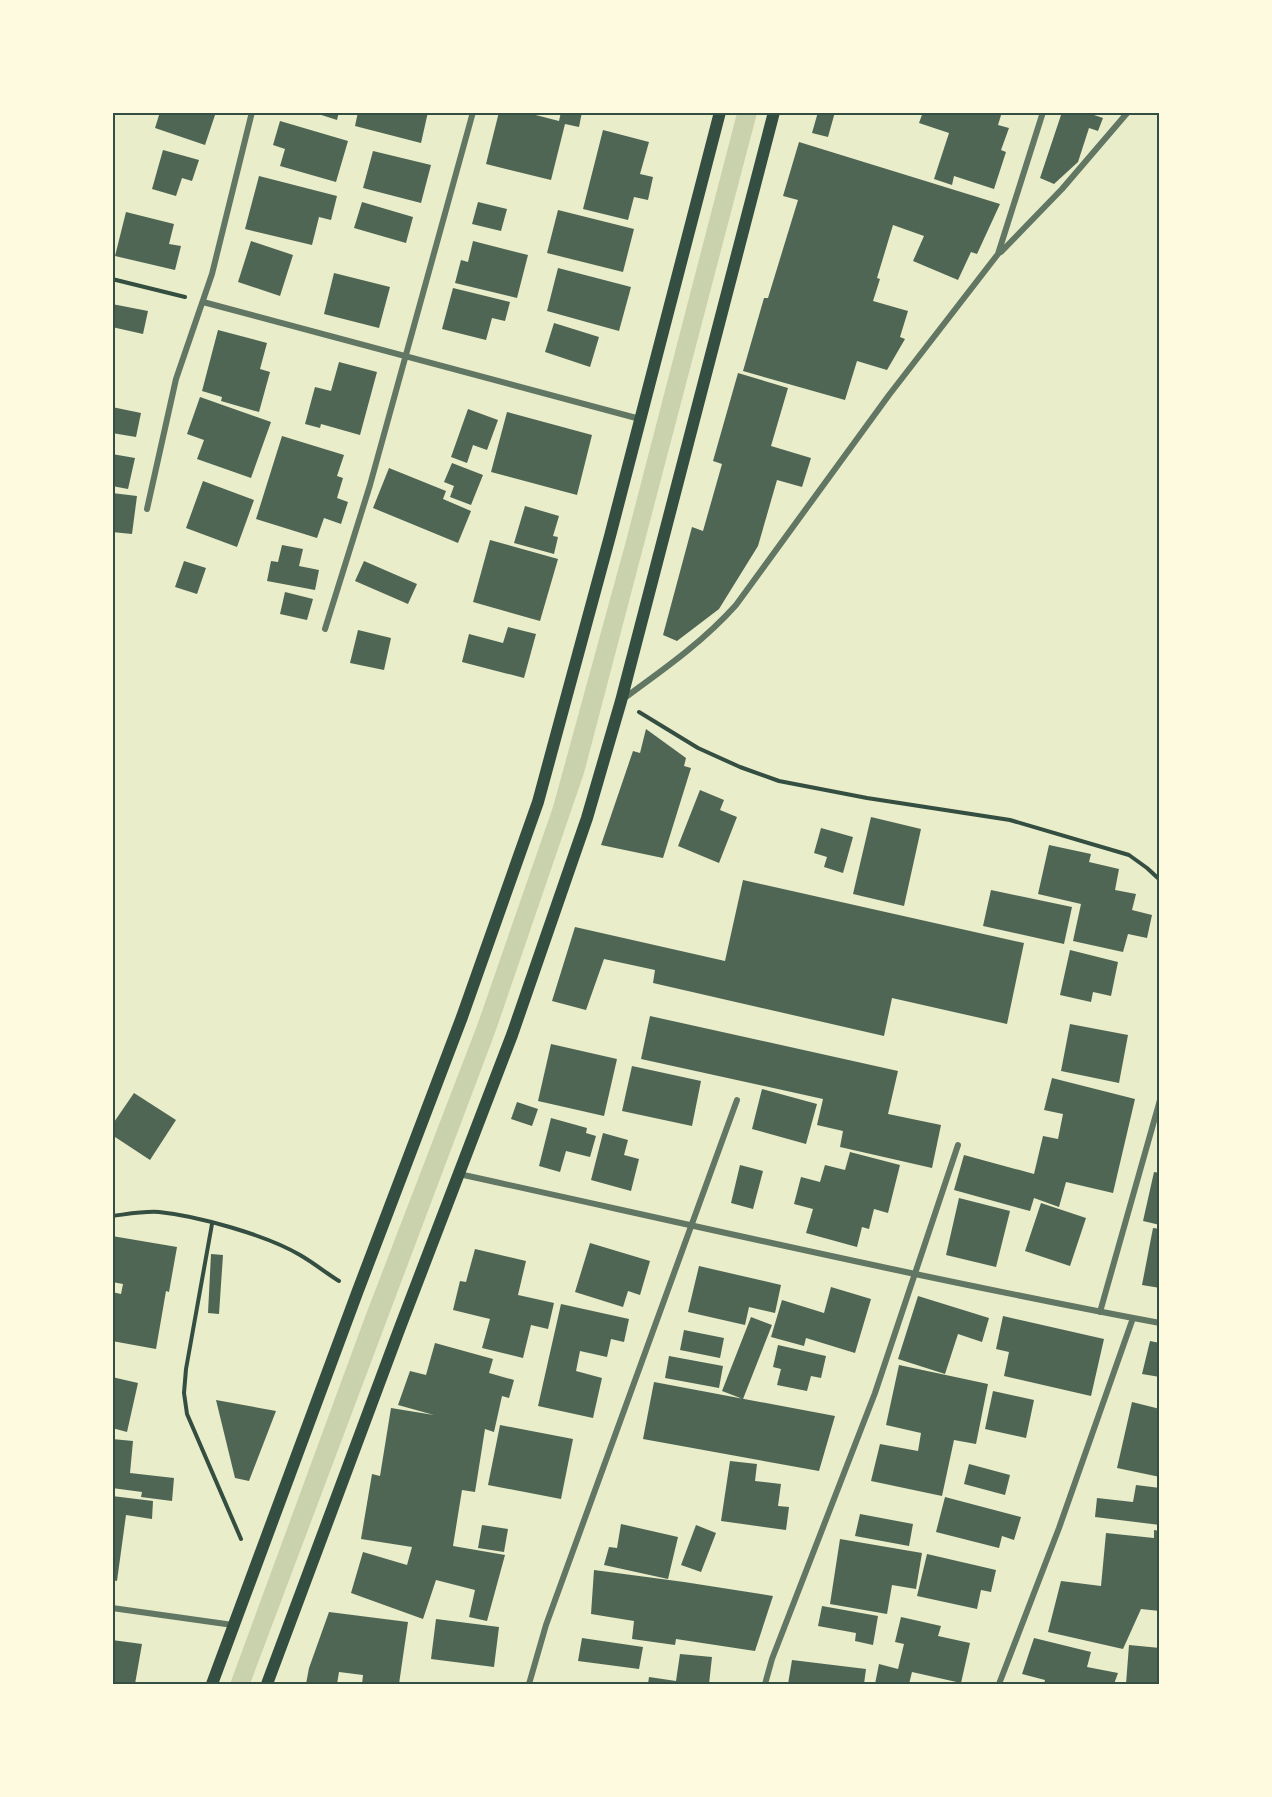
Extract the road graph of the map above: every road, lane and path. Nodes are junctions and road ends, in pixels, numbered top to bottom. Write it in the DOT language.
graph roads {
  1 [pos="252,112"];
  2 [pos="473,112"];
  3 [pos="720,112"];
  4 [pos="774,112"];
  5 [pos="1044,112"];
  6 [pos="1128,112"];
  7 [pos="998,254"];
  8 [pos="112,279"];
  9 [pos="203,302"];
  10 [pos="406,357"];
  11 [pos="640,420"];
  12 [pos="147,508"];
  13 [pos="325,629"];
  14 [pos="621,701"];
  15 [pos="1160,880"];
  16 [pos="737,1100"];
  17 [pos="1160,1100"];
  18 [pos="958,1145"];
  19 [pos="458,1173"];
  20 [pos="112,1216"];
  21 [pos="213,1224"];
  22 [pos="692,1225"];
  23 [pos="915,1274"];
  24 [pos="357,1293"];
  25 [pos="1100,1312"];
  26 [pos="1133,1318"];
  27 [pos="1160,1323"];
  28 [pos="255,1570"];
  29 [pos="112,1608"];
  30 [pos="234,1625"];
  31 [pos="212,1684"];
  32 [pos="268,1684"];
  33 [pos="529,1684"];
  34 [pos="765,1684"];
  35 [pos="999,1684"];
  1 -- 9 [label="street"];
  2 -- 10 [label="street"];
  3 -- 11 [label="main road"];
  4 -- 14 [label="main road"];
  5 -- 7 [label="street"];
  6 -- 7 [label="street"];
  7 -- 14 [label="street"];
  8 -- 9 [label="path"];
  9 -- 10 [label="street"];
  9 -- 12 [label="street"];
  10 -- 11 [label="street"];
  10 -- 13 [label="street"];
  11 -- 24 [label="main road"];
  14 -- 15 [label="path"];
  14 -- 19 [label="main road"];
  16 -- 22 [label="street"];
  17 -- 25 [label="street"];
  18 -- 23 [label="street"];
  19 -- 22 [label="street"];
  19 -- 32 [label="main road"];
  20 -- 21 [label="path"];
  21 -- 24 [label="path"];
  21 -- 28 [label="path"];
  22 -- 23 [label="street"];
  22 -- 33 [label="street"];
  23 -- 25 [label="street"];
  23 -- 34 [label="street"];
  24 -- 28 [label="main road"];
  25 -- 26 [label="street"];
  26 -- 27 [label="street"];
  26 -- 35 [label="street"];
  28 -- 30 [label="main road"];
  29 -- 30 [label="street"];
  30 -- 31 [label="main road"];
}
